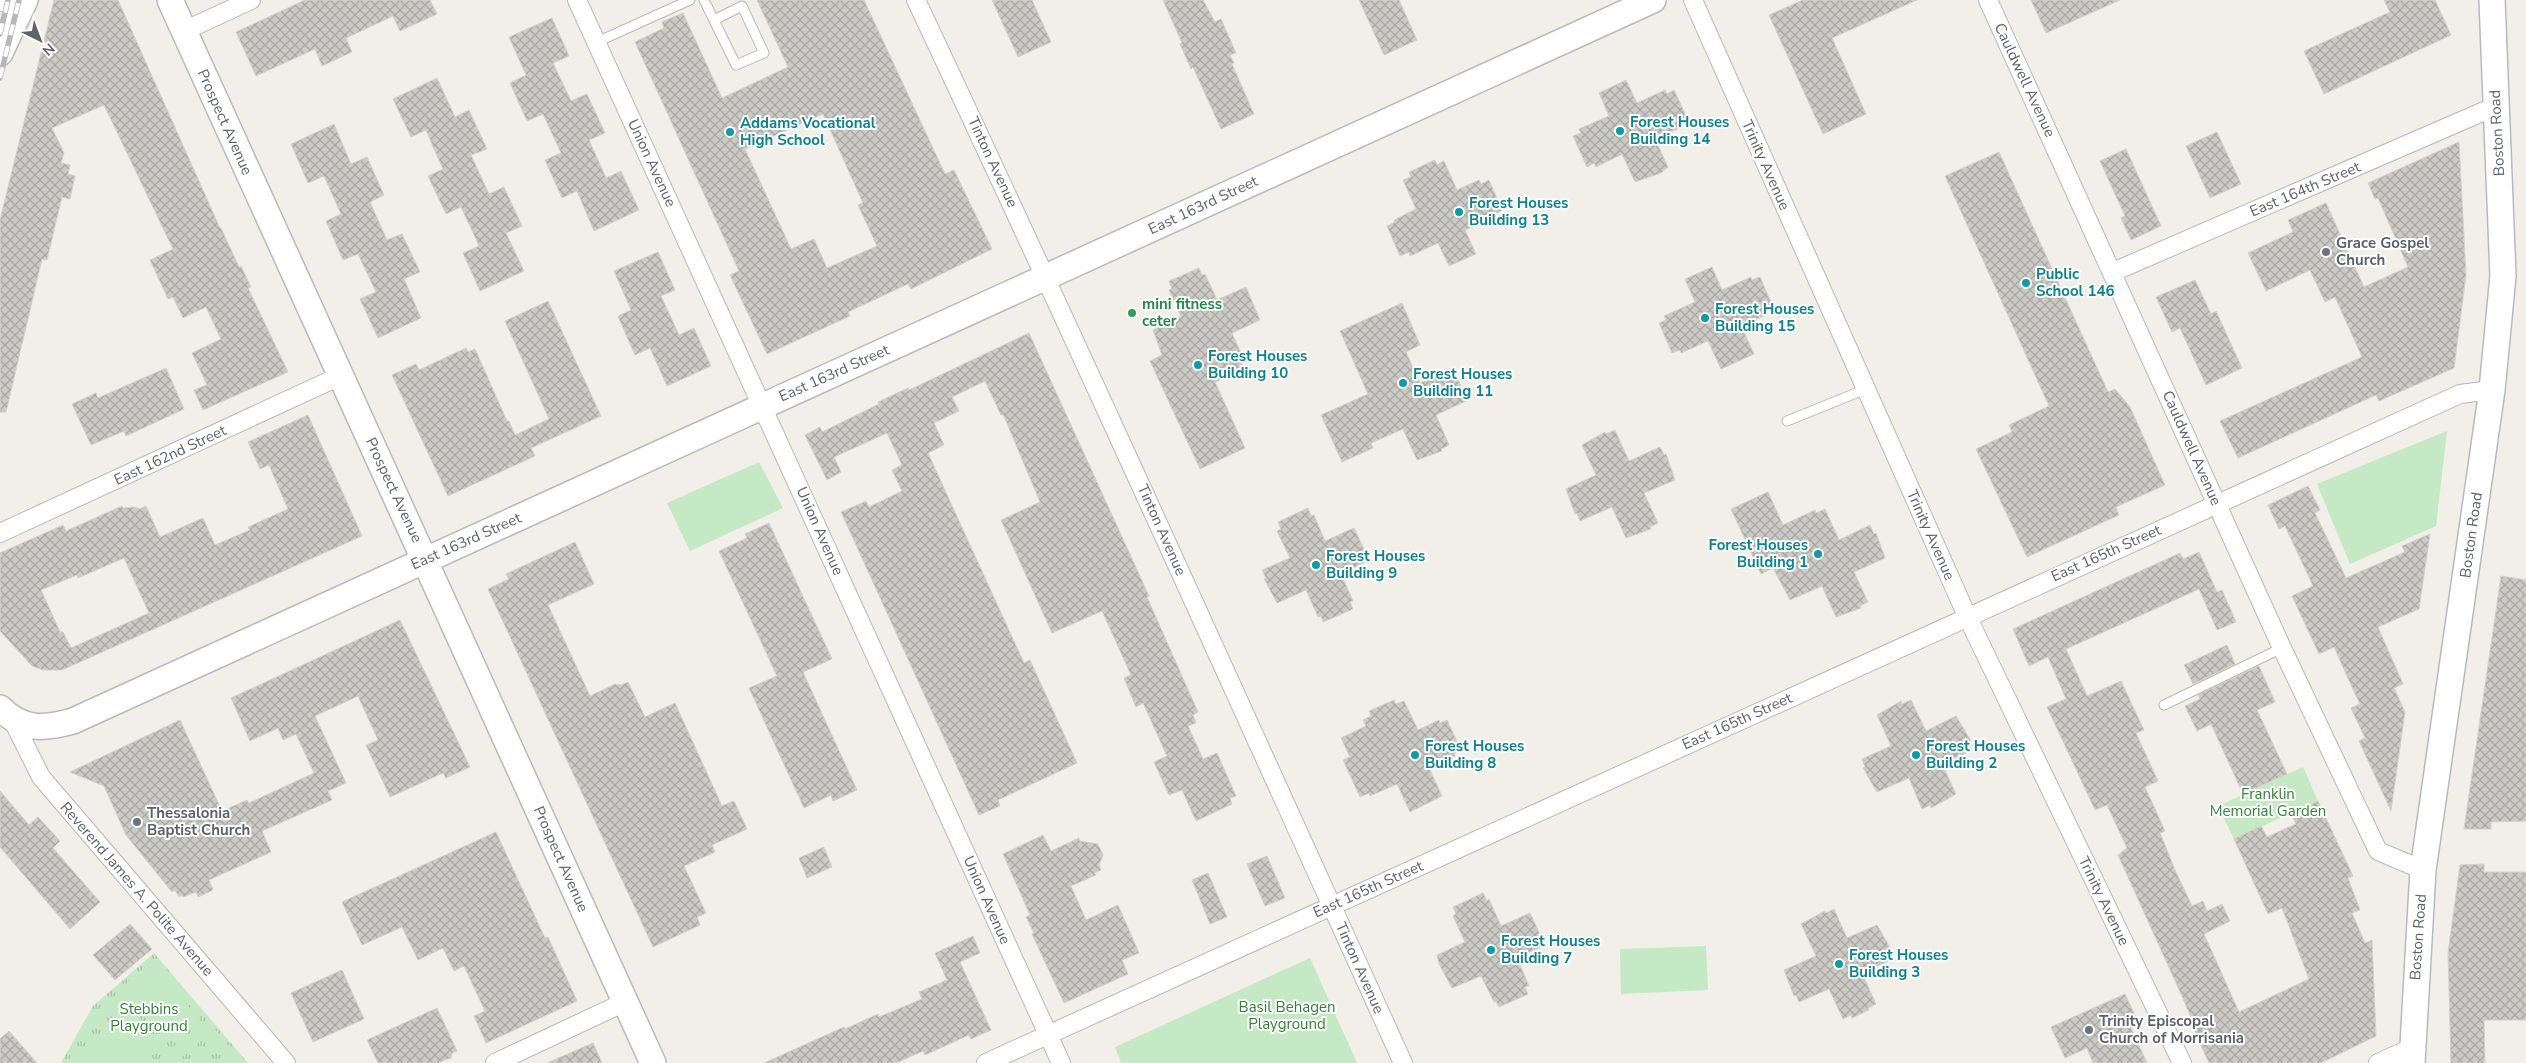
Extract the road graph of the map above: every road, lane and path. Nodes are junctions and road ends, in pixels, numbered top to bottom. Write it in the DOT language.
graph roads {
  1 [pos="170,0"];
  2 [pos="251,0"];
  3 [pos="577,0"];
  4 [pos="690,0"];
  5 [pos="704,0"];
  6 [pos="916,0"];
  7 [pos="1653,0"];
  8 [pos="1693,0"];
  9 [pos="1988,0"];
  10 [pos="2493,2"];
  11 [pos="7,6"];
  12 [pos="714,20"];
  13 [pos="184,30"];
  14 [pos="596,42"];
  15 [pos="0,53"];
  16 [pos="2496,106"];
  17 [pos="2113,272"];
  18 [pos="1046,277"];
  19 [pos="340,376"];
  20 [pos="1866,390"];
  21 [pos="2492,390"];
  22 [pos="763,406"];
  23 [pos="1787,421"];
  24 [pos="2216,503"];
  25 [pos="0,534"];
  26 [pos="426,559"];
  27 [pos="1967,616"];
  28 [pos="2282,648"];
  29 [pos="2164,705"];
  30 [pos="6,714"];
  31 [pos="2423,870"];
  32 [pos="1331,906"];
  33 [pos="625,1002"];
  34 [pos="1048,1035"];
  35 [pos="2411,1056"];
  36 [pos="286,1063"];
  37 [pos="495,1063"];
  38 [pos="653,1063"];
  39 [pos="986,1063"];
  40 [pos="1061,1063"];
  41 [pos="1403,1063"];
  42 [pos="2182,1063"];
  43 [pos="2378,1063"];
  1 -- 13 [label="main road, Prospect Avenue"];
  2 -- 13 [label="street"];
  3 -- 14 [label="street, Union Avenue"];
  4 -- 14 [label="lane"];
  5 -- 12 [label="lane"];
  6 -- 18 [label="street, Tinton Avenue"];
  7 -- 18 [label="main road, East 163rd Street"];
  8 -- 20 [label="street, Trinity Avenue"];
  9 -- 17 [label="street, Cauldwell Avenue"];
  10 -- 16 [label="main road, Boston Road"];
  11 -- 15 [label="main road"];
  12 -- 12 [label="lane"];
  13 -- 19 [label="main road, Prospect Avenue"];
  14 -- 22 [label="street, Union Avenue"];
  16 -- 17 [label="street, East 164th Street"];
  16 -- 21 [label="main road, Boston Road"];
  17 -- 24 [label="street, Cauldwell Avenue"];
  18 -- 22 [label="main road, East 163rd Street"];
  18 -- 32 [label="street, Tinton Avenue"];
  19 -- 25 [label="street, East 162nd Street"];
  19 -- 26 [label="main road, Prospect Avenue"];
  20 -- 23 [label="lane"];
  20 -- 27 [label="street, Trinity Avenue"];
  21 -- 24 [label="street, East 165th Street"];
  21 -- 31 [label="main road, Boston Road"];
  22 -- 26 [label="main road, East 163rd Street"];
  22 -- 34 [label="street, Union Avenue"];
  24 -- 27 [label="street, East 165th Street"];
  24 -- 28 [label="street, Cauldwell Avenue"];
  26 -- 30 [label="main road, East 163rd Street"];
  26 -- 33 [label="main road, Prospect Avenue"];
  27 -- 32 [label="street, East 165th Street"];
  27 -- 42 [label="street, Trinity Avenue"];
  28 -- 29 [label="lane"];
  28 -- 31 [label="street, Cauldwell Avenue"];
  30 -- 36 [label="street, Reverend James A. Polite Avenue"];
  31 -- 35 [label="main road, Boston Road"];
  32 -- 34 [label="street, East 165th Street"];
  32 -- 41 [label="street, Tinton Avenue"];
  33 -- 37 [label="street"];
  33 -- 38 [label="main road, Prospect Avenue"];
  34 -- 39 [label="street, East 165th Street"];
  34 -- 40 [label="street, Union Avenue"];
  35 -- 43 [label="street"];
}
